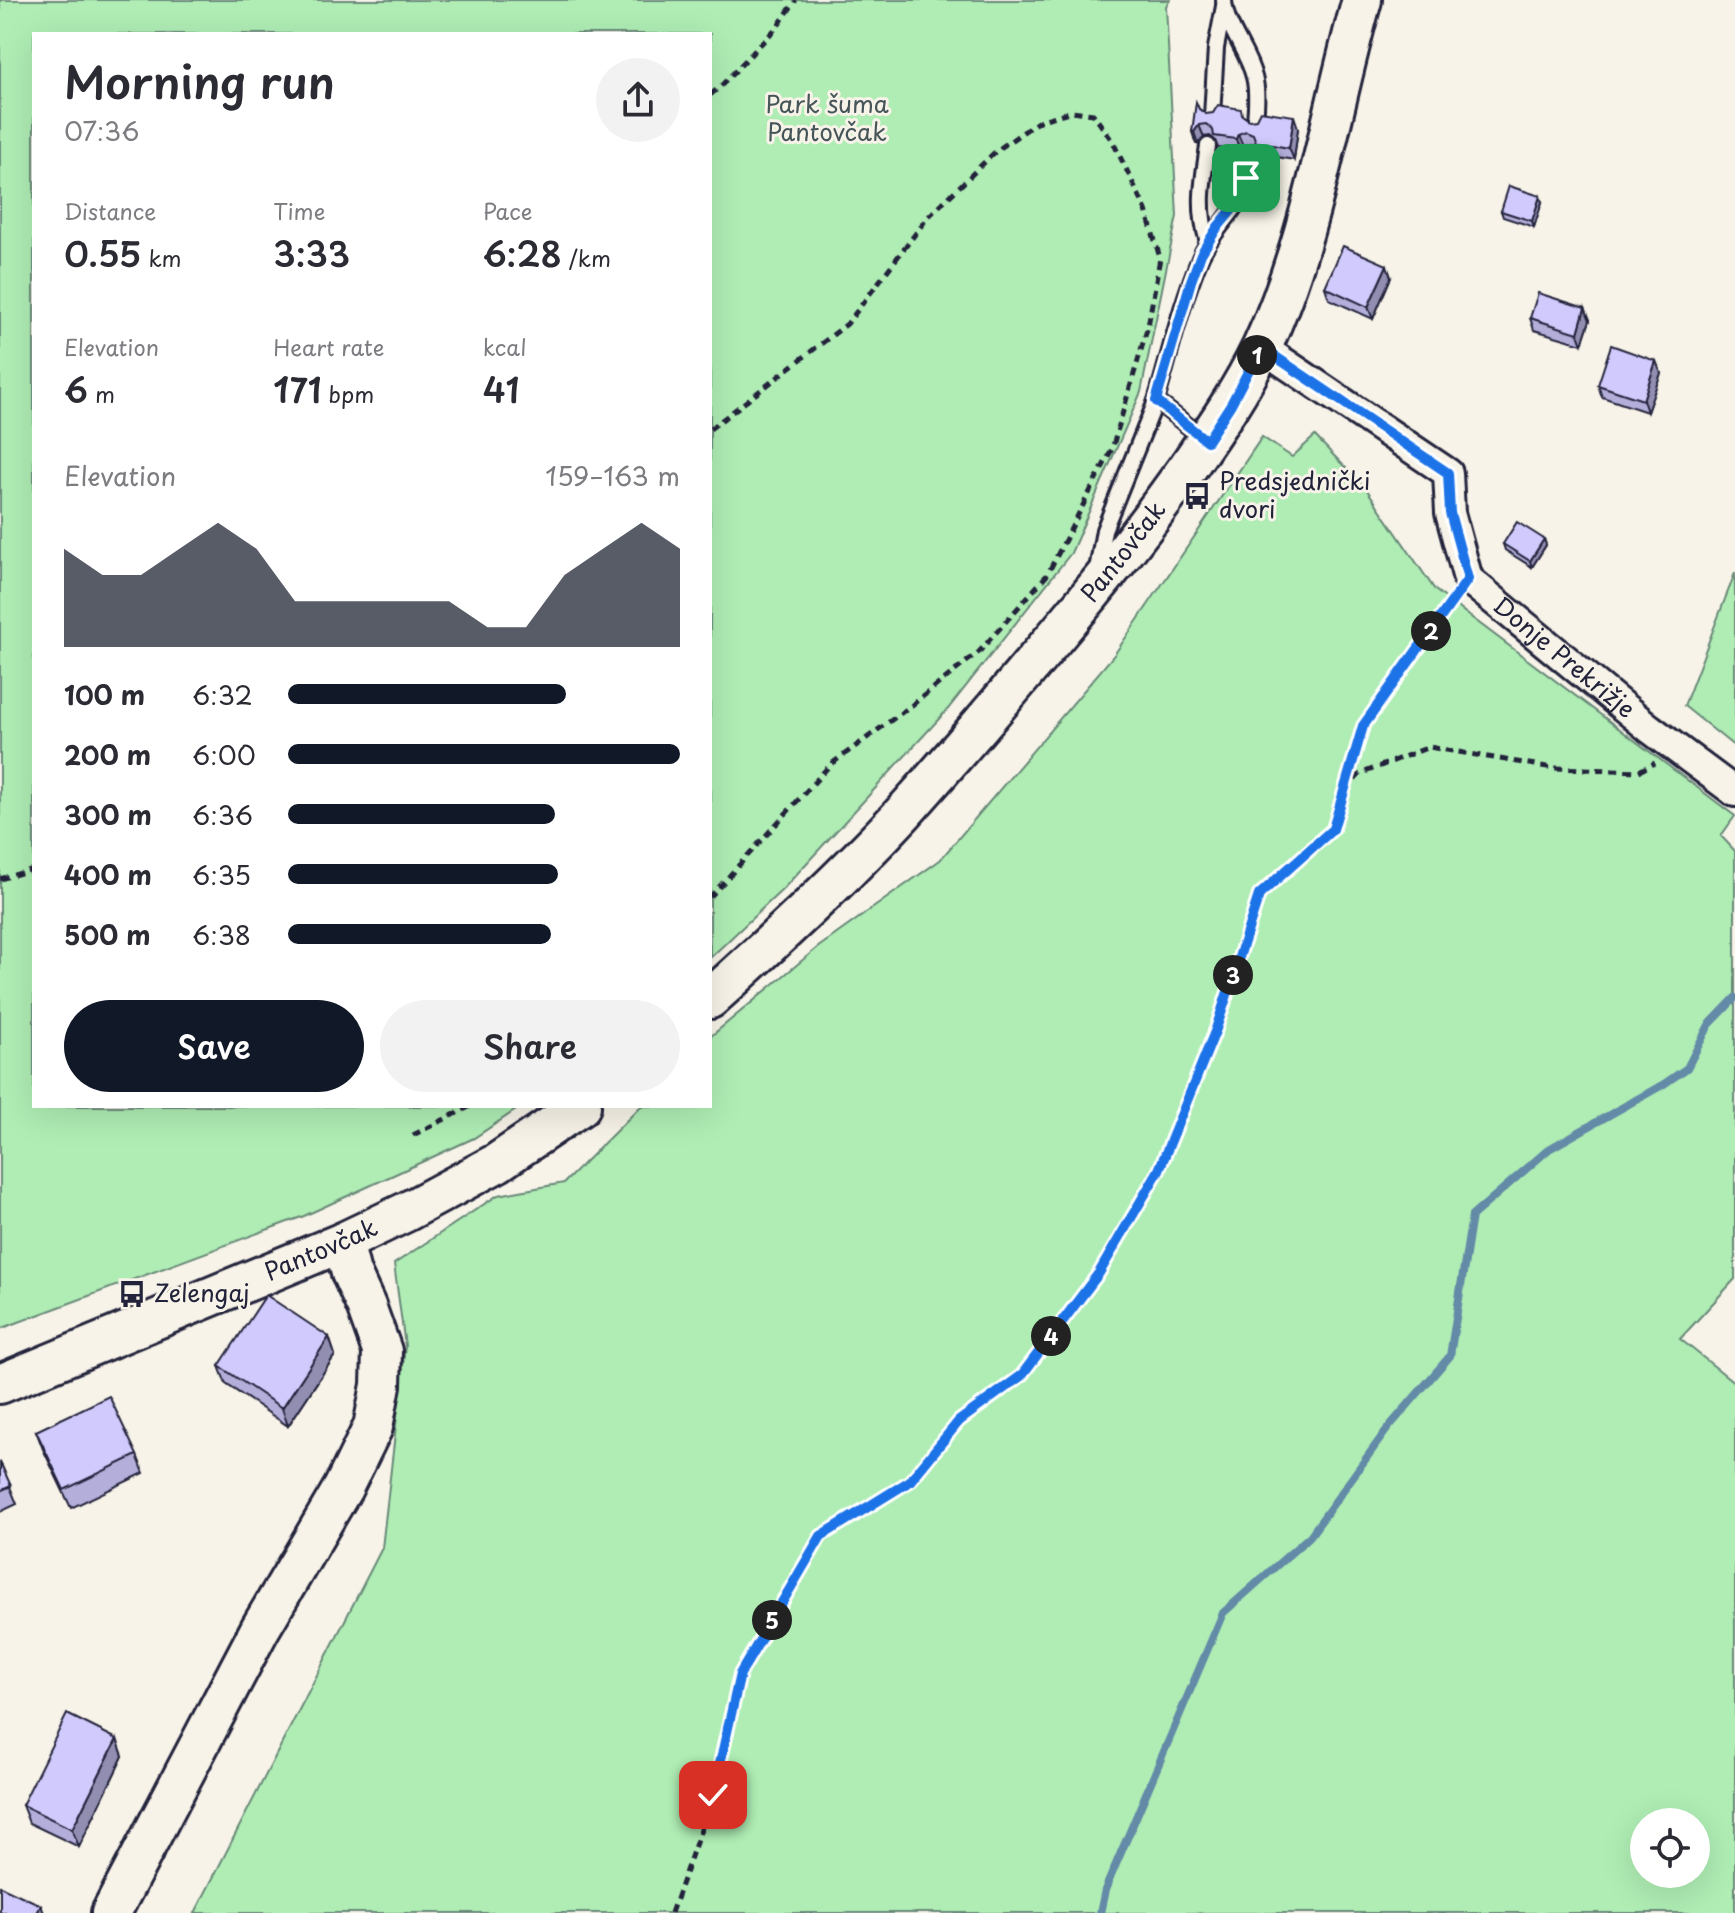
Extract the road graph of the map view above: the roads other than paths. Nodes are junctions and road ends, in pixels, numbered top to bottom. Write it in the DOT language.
graph roads {
  1 [pos="1362,0"];
  2 [pos="1224,3"];
  3 [pos="1212,116"];
  4 [pos="1255,122"];
  5 [pos="1208,146"];
  6 [pos="1250,153"];
  7 [pos="1208,242"];
  8 [pos="1261,347"];
  9 [pos="1156,401"];
  10 [pos="1207,441"];
  11 [pos="1094,591"];
  12 [pos="1735,792"];
  13 [pos="712,997"];
  14 [pos="578,1108"];
  15 [pos="343,1242"];
  16 [pos="0,1384"];
  17 [pos="111,1913"];
  1 -- 8 [label="main road, Pantovčak"];
  2 -- 3 [label="lane"];
  2 -- 4 [label="lane"];
  5 -- 7 [label="lane"];
  6 -- 7 [label="lane"];
  7 -- 9 [label="lane"];
  8 -- 10 [label="main road, Pantovčak"];
  8 -- 12 [label="street, Donje Prekrižje"];
  9 -- 10 [label="lane"];
  9 -- 11 [label="lane"];
  10 -- 11 [label="main road, Pantovčak"];
  11 -- 13 [label="main road, Pantovčak"];
  14 -- 15 [label="main road, Pantovčak"];
  15 -- 16 [label="main road, Pantovčak"];
  15 -- 17 [label="main road"];
}
